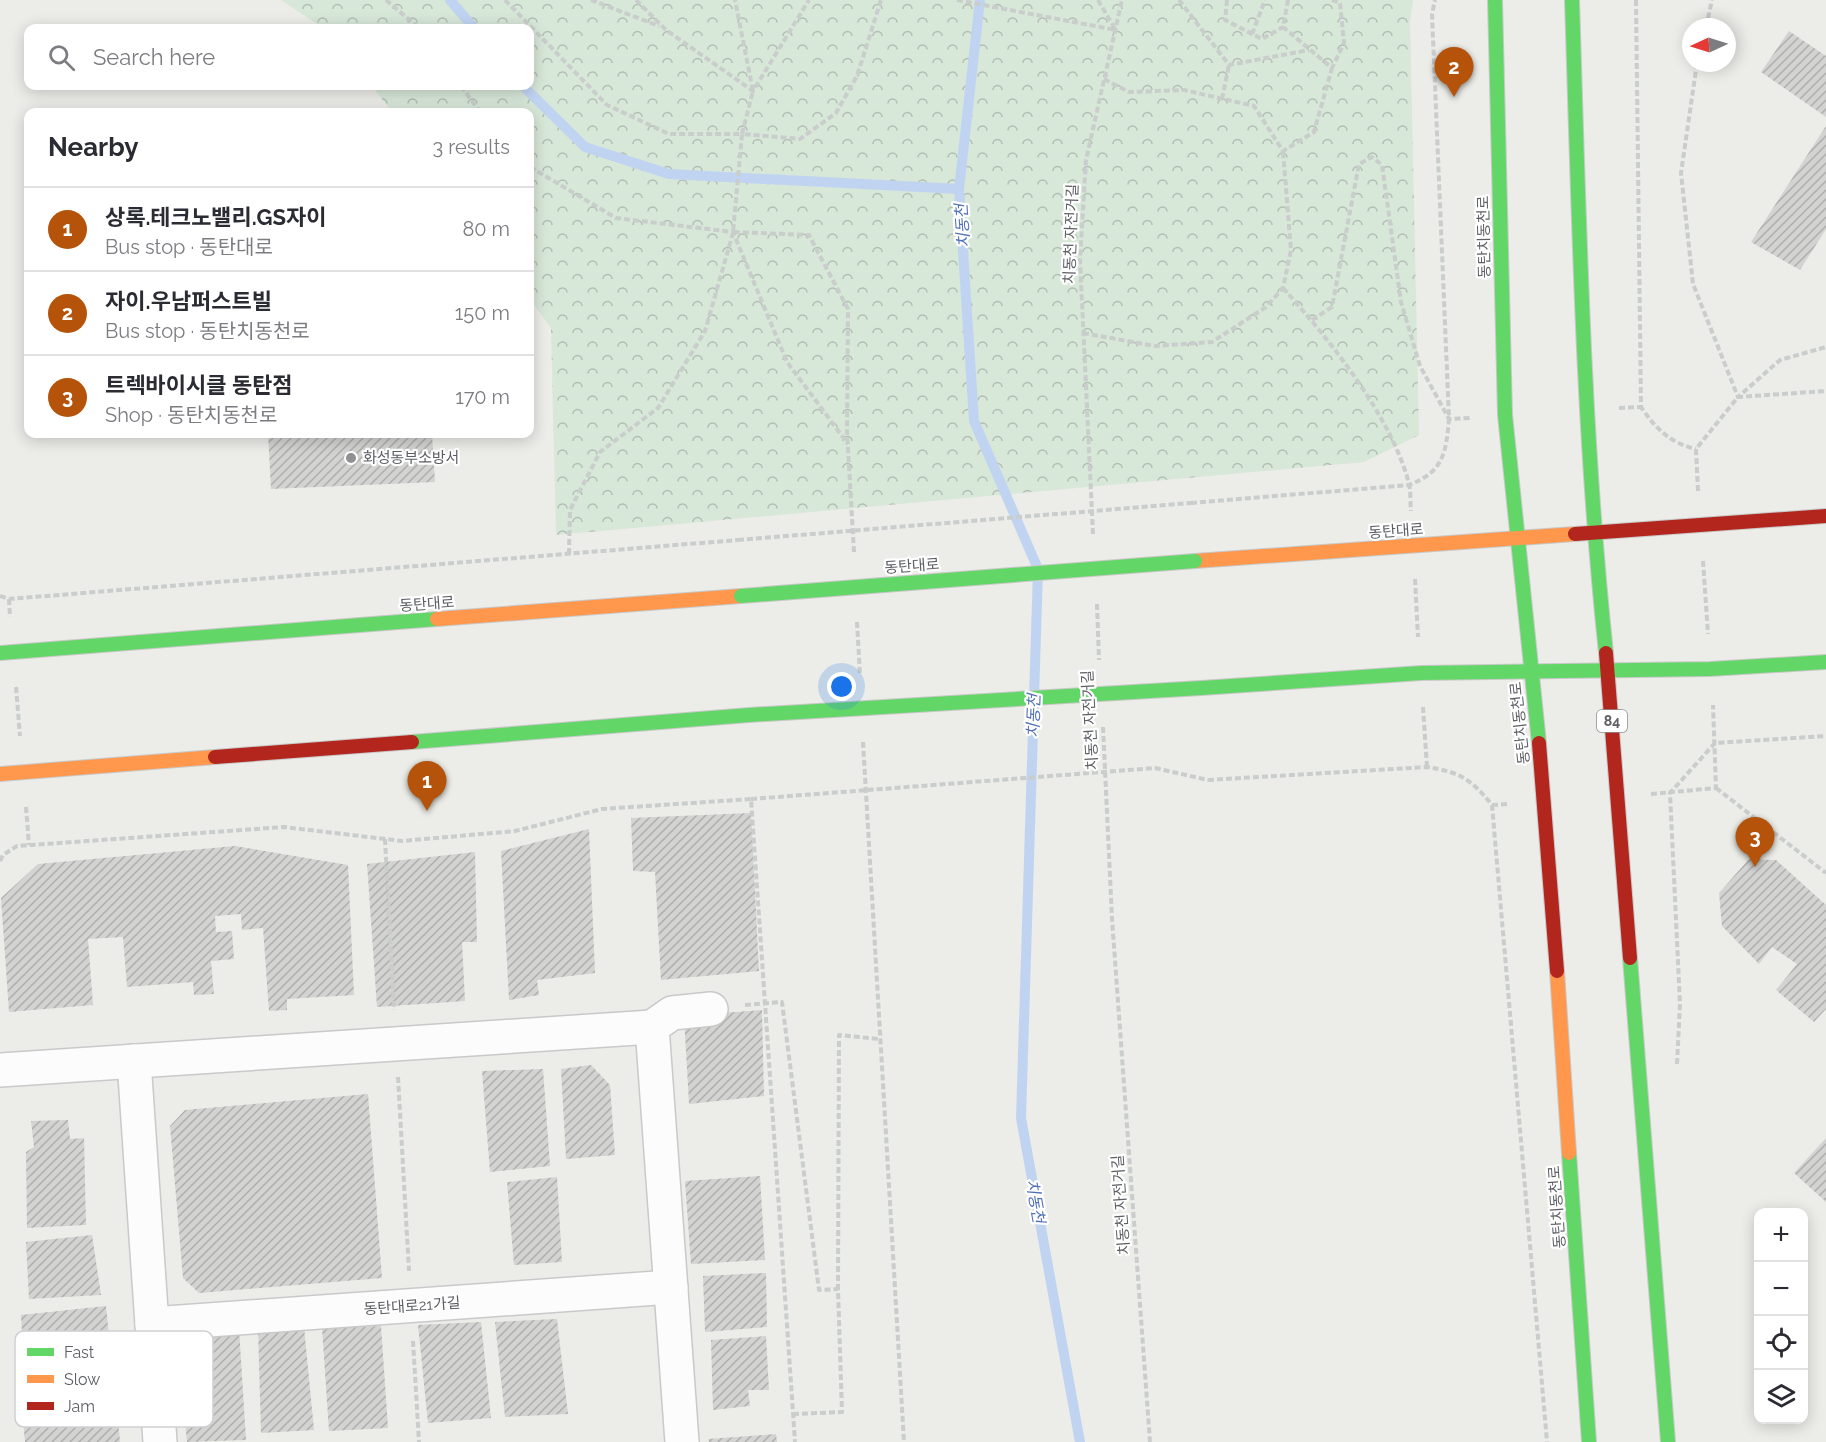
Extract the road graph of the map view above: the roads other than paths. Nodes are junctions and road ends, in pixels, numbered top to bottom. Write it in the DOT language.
graph roads {
  1 [pos="1496,0"];
  2 [pos="1572,0"];
  3 [pos="1826,516"];
  4 [pos="1593,532"];
  5 [pos="1518,538"];
  6 [pos="6,652"];
  7 [pos="1826,662"];
  8 [pos="1608,670"];
  9 [pos="1532,671"];
  10 [pos="0,774"];
  11 [pos="711,1009"];
  12 [pos="652,1027"];
  13 [pos="134,1061"];
  14 [pos="0,1070"];
  15 [pos="671,1287"];
  16 [pos="152,1324"];
  17 [pos="152,1331"];
  18 [pos="159,1427"];
  19 [pos="160,1442"];
  20 [pos="682,1442"];
  21 [pos="1589,1442"];
  22 [pos="1668,1442"];
  1 -- 5 [label="main road, 동탄치동천로"];
  2 -- 4 [label="main road, 84"];
  3 -- 4 [label="main road, 동탄대로"];
  4 -- 5 [label="main road, 동탄대로"];
  4 -- 8 [label="main road, 84"];
  5 -- 6 [label="main road, 동탄대로, bridge"];
  5 -- 9 [label="main road, 동탄치동천로"];
  7 -- 8 [label="main road"];
  8 -- 9 [label="main road"];
  8 -- 22 [label="main road, 84"];
  9 -- 10 [label="main road, bridge"];
  9 -- 21 [label="main road, 동탄치동천로"];
  11 -- 12 [label="street"];
  12 -- 13 [label="street"];
  12 -- 15 [label="street"];
  13 -- 14 [label="street"];
  13 -- 16 [label="street"];
  15 -- 16 [label="street, 동탄대로21가길"];
  15 -- 20 [label="street"];
  16 -- 17 [label="street"];
  18 -- 19 [label="street"];
}
